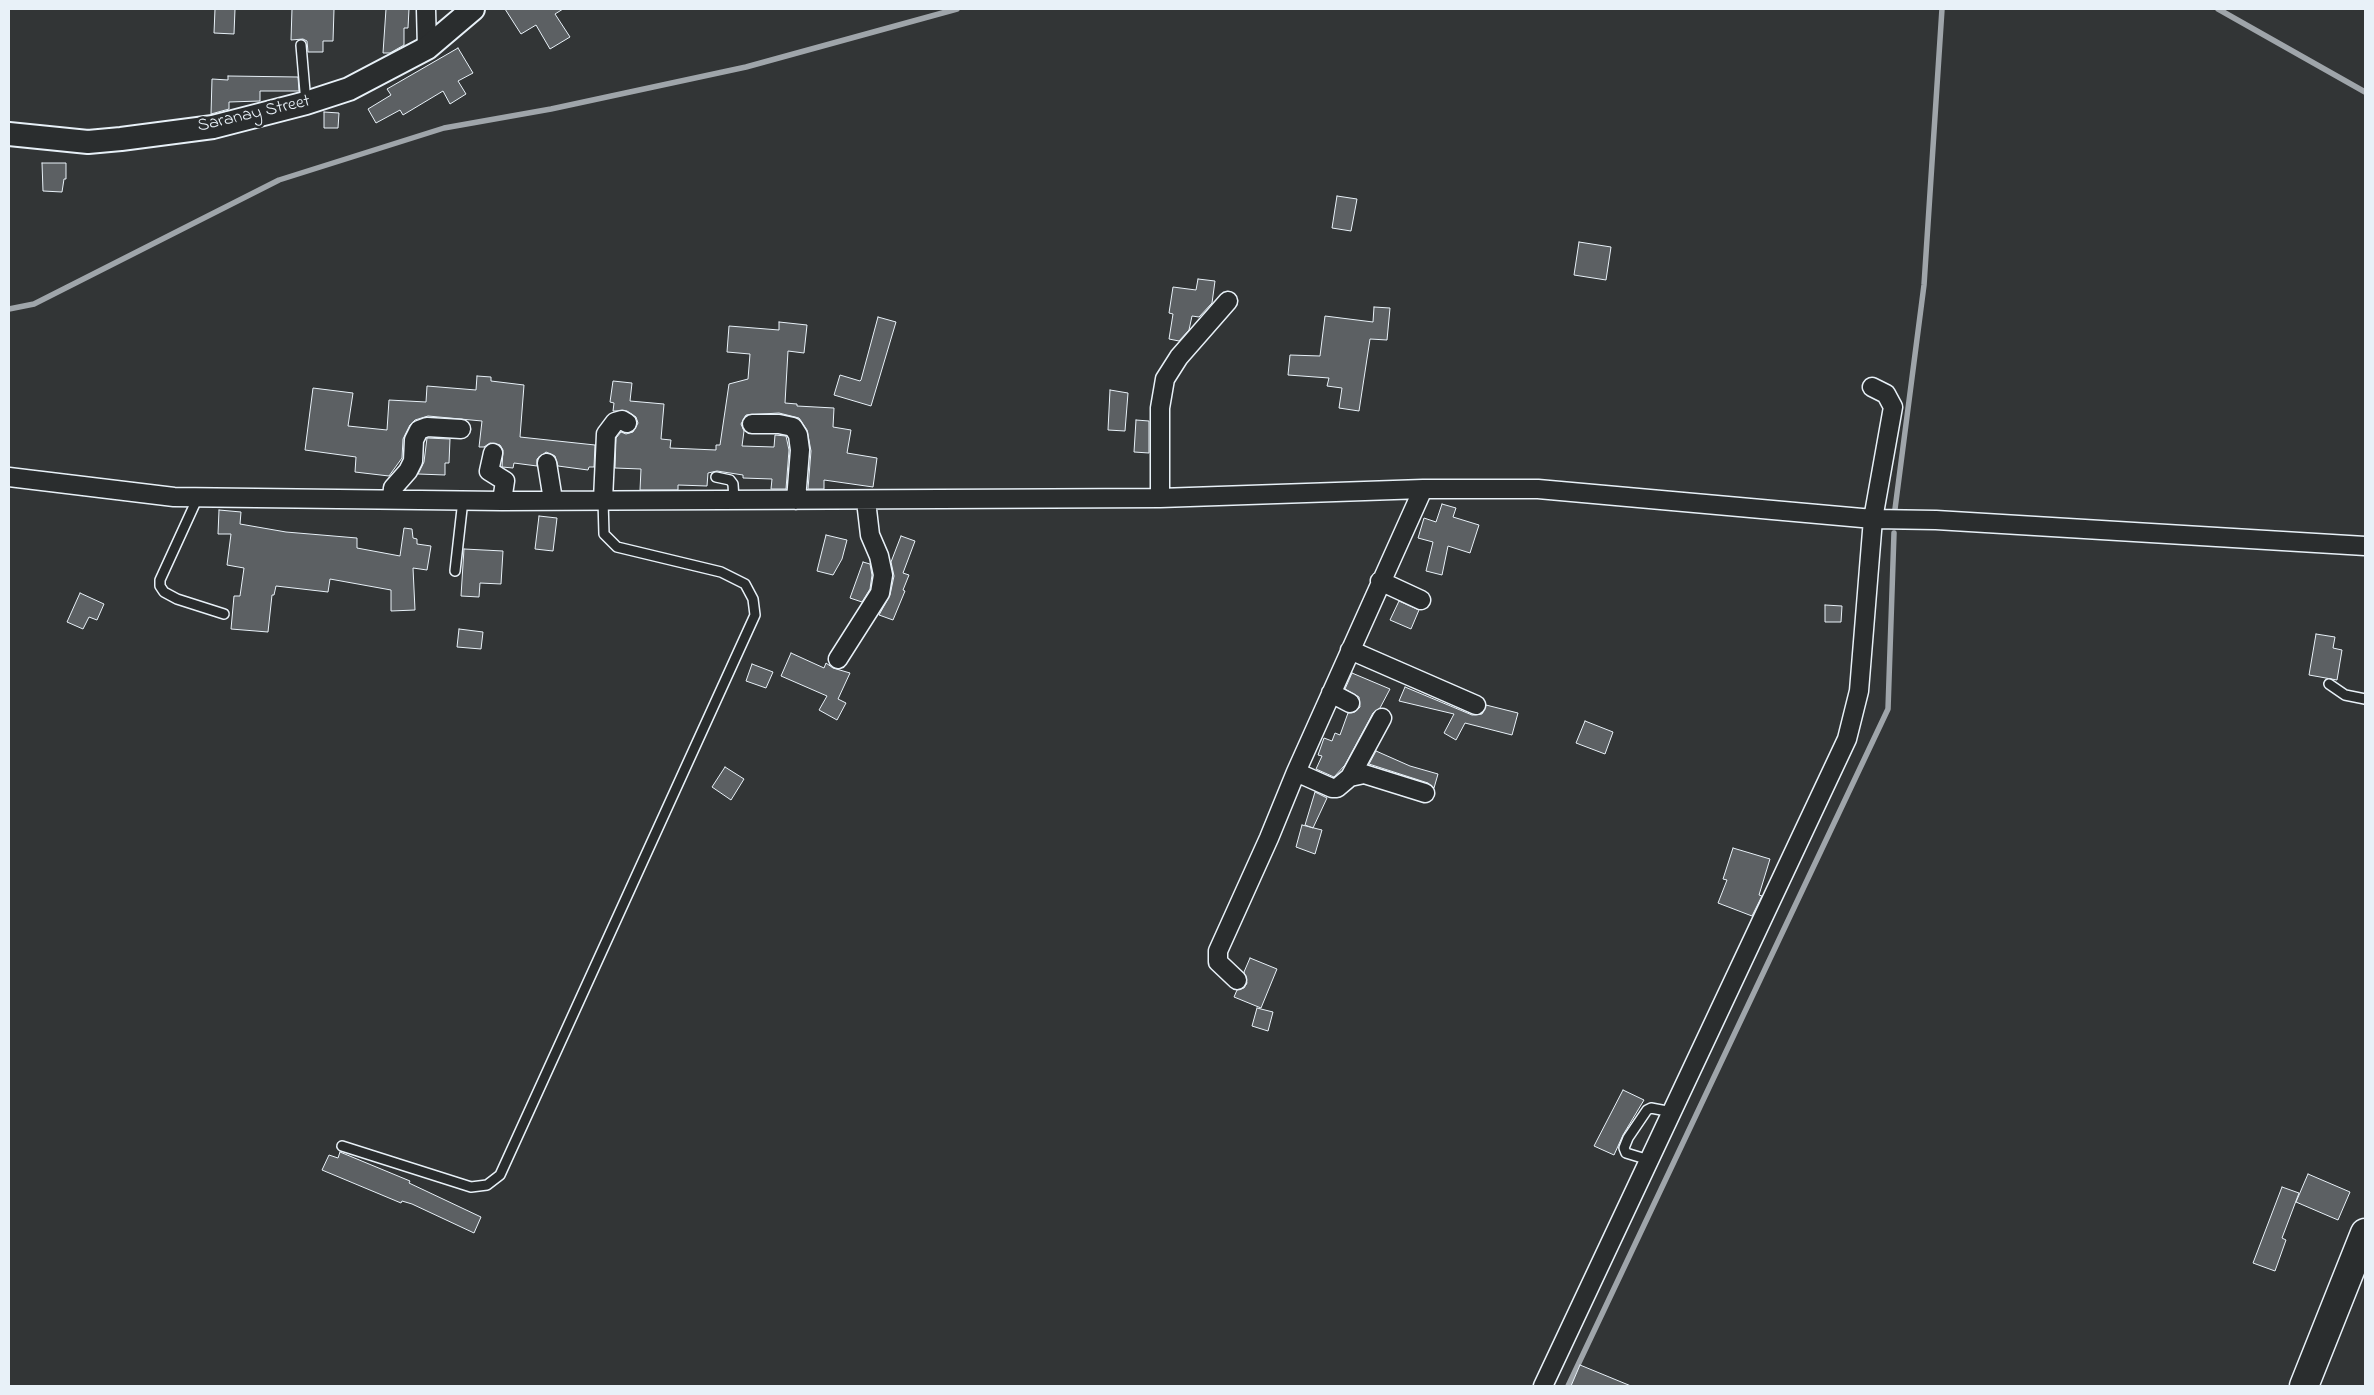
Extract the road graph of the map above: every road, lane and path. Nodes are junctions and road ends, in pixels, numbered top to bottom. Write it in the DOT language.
graph roads {
  1 [pos="426,9"];
  2 [pos="473,9"];
  3 [pos="301,46"];
  4 [pos="427,48"];
  5 [pos="306,103"];
  6 [pos="9,134"];
  7 [pos="1228,301"];
  8 [pos="1872,387"];
  9 [pos="627,423"];
  10 [pos="752,424"];
  11 [pos="461,429"];
  12 [pos="493,453"];
  13 [pos="547,463"];
  14 [pos="9,477"];
  15 [pos="716,477"];
  16 [pos="1423,489"];
  17 [pos="198,497"];
  18 [pos="1160,498"];
  19 [pos="392,499"];
  20 [pos="462,500"];
  21 [pos="553,500"];
  22 [pos="603,500"];
  23 [pos="734,500"];
  24 [pos="796,500"];
  25 [pos="502,501"];
  26 [pos="866,501"];
  27 [pos="1873,519"];
  28 [pos="2365,546"];
  29 [pos="455,571"];
  30 [pos="1380,581"];
  31 [pos="1422,600"];
  32 [pos="224,614"];
  33 [pos="1350,650"];
  34 [pos="838,659"];
  35 [pos="2329,684"];
  36 [pos="1331,693"];
  37 [pos="2365,699"];
  38 [pos="1350,703"];
  39 [pos="1476,705"];
  40 [pos="1382,718"];
  41 [pos="1296,772"];
  42 [pos="1350,777"];
  43 [pos="1425,793"];
  44 [pos="1237,980"];
  45 [pos="1672,1112"];
  46 [pos="342,1146"];
  47 [pos="1649,1160"];
  48 [pos="2365,1232"];
  49 [pos="1543,1386"];
  50 [pos="2304,1386"];
  1 -- 4 [label="street"];
  2 -- 4 [label="street, Saranay Street"];
  3 -- 5 [label="lane"];
  4 -- 5 [label="street, Saranay Street"];
  5 -- 6 [label="street, Saranay Street"];
  7 -- 18 [label="street"];
  8 -- 27 [label="street"];
  9 -- 22 [label="street"];
  10 -- 24 [label="street"];
  11 -- 19 [label="street"];
  12 -- 25 [label="street"];
  13 -- 21 [label="street"];
  14 -- 17 [label="street"];
  15 -- 23 [label="lane"];
  16 -- 18 [label="street"];
  16 -- 27 [label="street"];
  16 -- 30 [label="street"];
  17 -- 19 [label="street"];
  17 -- 32 [label="lane"];
  18 -- 26 [label="street"];
  19 -- 20 [label="street"];
  20 -- 25 [label="street"];
  20 -- 29 [label="lane"];
  21 -- 22 [label="street"];
  21 -- 25 [label="street"];
  22 -- 23 [label="street"];
  22 -- 46 [label="lane"];
  23 -- 24 [label="street"];
  24 -- 26 [label="street"];
  26 -- 34 [label="street"];
  27 -- 28 [label="street"];
  27 -- 45 [label="street"];
  30 -- 31 [label="street"];
  30 -- 33 [label="street"];
  33 -- 36 [label="street"];
  33 -- 39 [label="street"];
  35 -- 37 [label="lane"];
  36 -- 38 [label="street"];
  36 -- 41 [label="street"];
  40 -- 42 [label="street"];
  41 -- 42 [label="street"];
  41 -- 44 [label="street"];
  42 -- 43 [label="street"];
  45 -- 47 [label="street"];
  45 -- 47 [label="lane"];
  47 -- 49 [label="street"];
  48 -- 50 [label="main road"];
}
